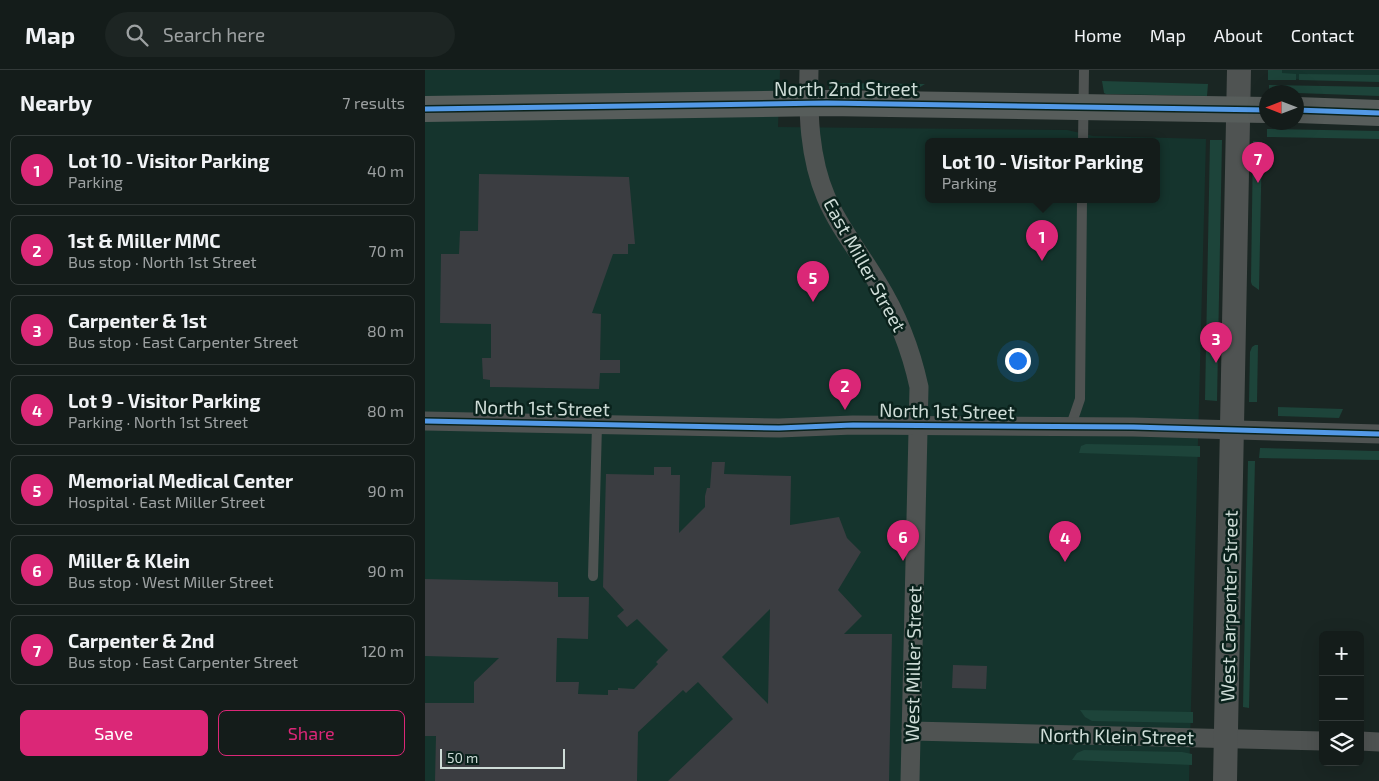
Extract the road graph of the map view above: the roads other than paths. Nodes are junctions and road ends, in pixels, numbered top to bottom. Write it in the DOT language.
graph roads {
  1 [pos="809,70"];
  2 [pos="1084,70"];
  3 [pos="1239,70"];
  4 [pos="808,104"];
  5 [pos="1083,106"];
  6 [pos="425,109"];
  7 [pos="1238,109"];
  8 [pos="1259,110"];
  9 [pos="1304,110"];
  10 [pos="1379,112"];
  11 [pos="1083,138"];
  12 [pos="1082,203"];
  13 [pos="425,421"];
  14 [pos="597,425"];
  15 [pos="919,426"];
  16 [pos="1070,428"];
  17 [pos="1233,430"];
  18 [pos="1379,434"];
  19 [pos="593,576"];
  20 [pos="911,731"];
  21 [pos="1226,738"];
  22 [pos="1319,740"];
  23 [pos="1364,741"];
  24 [pos="1379,742"];
  25 [pos="910,781"];
  26 [pos="1225,781"];
  1 -- 4 [label="street, East Miller Street"];
  2 -- 5 [label="lane"];
  3 -- 7 [label="street, West Carpenter Street"];
  4 -- 5 [label="main road, North 2nd Street"];
  4 -- 6 [label="main road, North 2nd Street"];
  4 -- 15 [label="street, East Miller Street"];
  5 -- 7 [label="main road, North 2nd Street"];
  5 -- 11 [label="lane"];
  7 -- 8 [label="main road, North 2nd Street"];
  7 -- 17 [label="street, West Carpenter Street"];
  9 -- 10 [label="main road"];
  12 -- 16 [label="lane"];
  13 -- 14 [label="street, North 1st Street"];
  14 -- 15 [label="street, North 1st Street"];
  14 -- 19 [label="lane"];
  15 -- 16 [label="street, North 1st Street"];
  15 -- 20 [label="street, West Miller Street"];
  16 -- 17 [label="street, North 1st Street"];
  17 -- 18 [label="street, North 1st Street"];
  17 -- 21 [label="street, West Carpenter Street"];
  20 -- 21 [label="street, North Klein Street"];
  20 -- 25 [label="street, West Miller Street"];
  21 -- 22 [label="street, North Klein Street"];
  21 -- 26 [label="street, West Carpenter Street"];
  23 -- 24 [label="street"];
}
